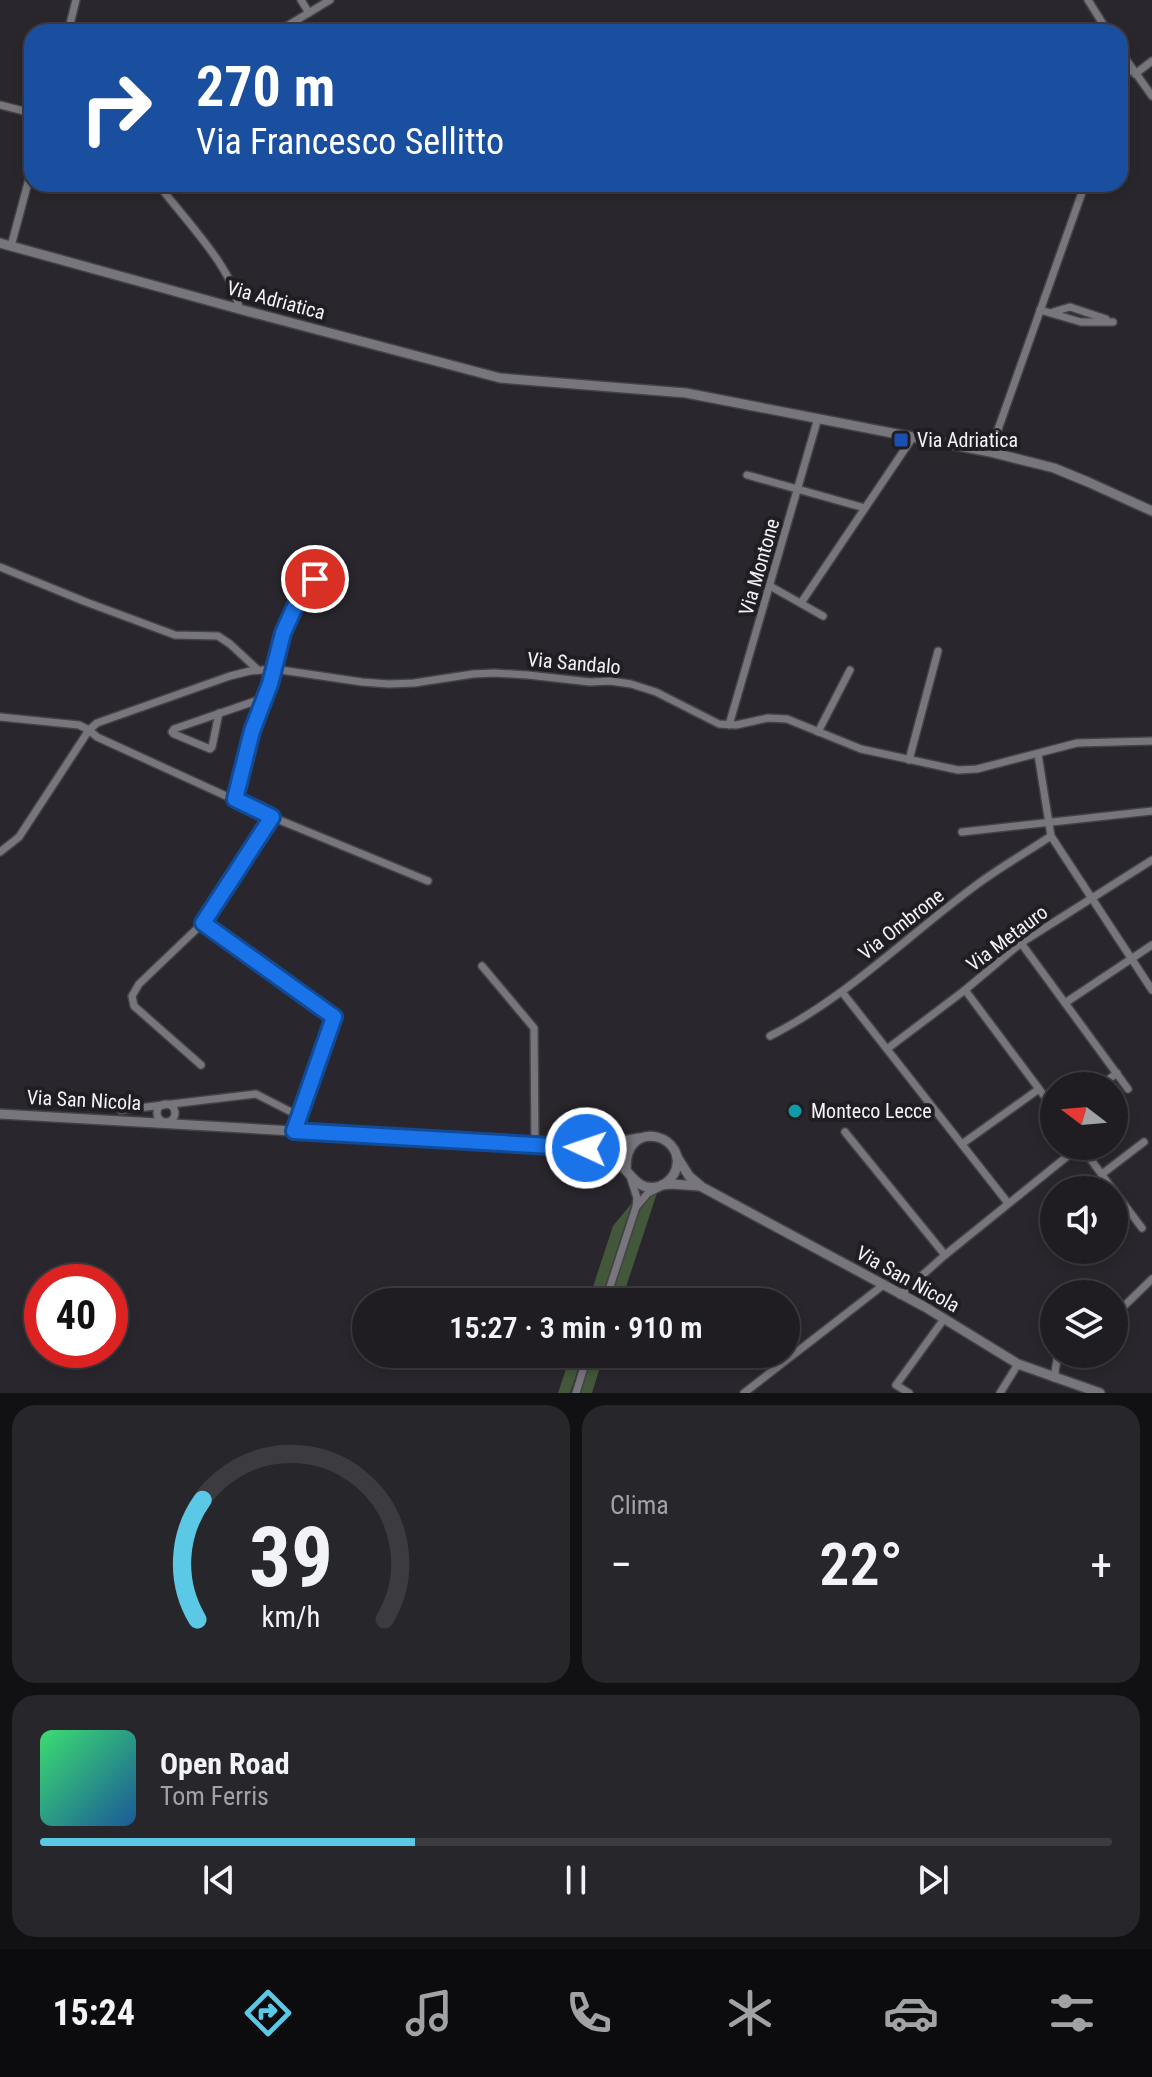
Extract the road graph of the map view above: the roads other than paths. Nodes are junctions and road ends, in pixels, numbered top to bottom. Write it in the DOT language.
graph roads {
  1 [pos="76,0"];
  2 [pos="301,0"];
  3 [pos="330,0"];
  4 [pos="1088,0"];
  5 [pos="309,13"];
  6 [pos="70,24"];
  7 [pos="290,24"];
  8 [pos="1103,24"];
  9 [pos="1152,61"];
  10 [pos="1128,64"];
  11 [pos="1133,72"];
  12 [pos="1128,74"];
  13 [pos="1152,96"];
  14 [pos="0,105"];
  15 [pos="24,111"];
  16 [pos="26,192"];
  17 [pos="164,192"];
  18 [pos="1082,192"];
  19 [pos="0,243"];
  20 [pos="11,246"];
  21 [pos="239,309"];
  22 [pos="1040,310"];
  23 [pos="1051,313"];
  24 [pos="818,418"];
  25 [pos="913,437"];
  26 [pos="990,452"];
  27 [pos="747,475"];
  28 [pos="798,488"];
  29 [pos="865,508"];
  30 [pos="1152,511"];
  31 [pos="0,567"];
  32 [pos="315,579"];
  33 [pos="770,586"];
  34 [pos="801,603"];
  35 [pos="823,616"];
  36 [pos="938,651"];
  37 [pos="274,669"];
  38 [pos="258,670"];
  39 [pos="850,670"];
  40 [pos="264,698"];
  41 [pos="219,713"];
  42 [pos="0,717"];
  43 [pos="729,725"];
  44 [pos="89,730"];
  45 [pos="818,732"];
  46 [pos="1152,741"];
  47 [pos="1038,754"];
  48 [pos="909,760"];
  49 [pos="235,799"];
  50 [pos="1152,811"];
  51 [pos="272,817"];
  52 [pos="1048,823"];
  53 [pos="962,832"];
  54 [pos="1051,836"];
  55 [pos="0,852"];
  56 [pos="1152,860"];
  57 [pos="428,881"];
  58 [pos="1092,898"];
  59 [pos="203,923"];
  60 [pos="1021,943"];
  61 [pos="1152,945"];
  62 [pos="1132,959"];
  63 [pos="482,966"];
  64 [pos="965,990"];
  65 [pos="1152,990"];
  66 [pos="842,992"];
  67 [pos="1065,1003"];
  68 [pos="770,1036"];
  69 [pos="887,1049"];
  70 [pos="201,1065"];
  71 [pos="1116,1072"];
  72 [pos="1039,1089"];
  73 [pos="164,1104"];
  74 [pos="121,1110"];
  75 [pos="0,1114"];
  76 [pos="299,1116"];
  77 [pos="166,1123"];
  78 [pos="294,1131"];
  79 [pos="845,1132"];
  80 [pos="643,1137"];
  81 [pos="1144,1142"];
  82 [pos="962,1144"];
  83 [pos="535,1145"];
  84 [pos="586,1148"];
  85 [pos="676,1154"];
  86 [pos="1062,1160"];
  87 [pos="1091,1160"];
  88 [pos="628,1173"];
  89 [pos="1102,1174"];
  90 [pos="662,1185"];
  91 [pos="702,1187"];
  92 [pos="1008,1203"];
  93 [pos="636,1207"];
  94 [pos="1128,1209"];
  95 [pos="1142,1228"];
  96 [pos="945,1255"];
  97 [pos="1152,1279"];
  98 [pos="882,1286"];
  99 [pos="610,1288"];
  100 [pos="900,1295"];
  101 [pos="1128,1302"];
  102 [pos="944,1319"];
  103 [pos="1018,1364"];
  104 [pos="584,1368"];
  105 [pos="1056,1368"];
  106 [pos="1054,1378"];
  107 [pos="896,1385"];
  108 [pos="576,1393"];
  109 [pos="744,1393"];
  110 [pos="890,1393"];
  111 [pos="909,1393"];
  112 [pos="1000,1393"];
  113 [pos="1100,1393"];
  1 -- 6 [label="street"];
  2 -- 5 [label="street"];
  3 -- 5 [label="street"];
  4 -- 8 [label="street"];
  5 -- 7 [label="street"];
  9 -- 11 [label="street"];
  10 -- 11 [label="street"];
  11 -- 12 [label="street"];
  11 -- 13 [label="street"];
  14 -- 15 [label="street"];
  16 -- 20 [label="street"];
  17 -- 21 [label="street"];
  18 -- 22 [label="street"];
  19 -- 20 [label="street, Via Adriatica"];
  20 -- 21 [label="street, Via Adriatica"];
  21 -- 24 [label="street, Via Adriatica"];
  22 -- 23 [label="street"];
  22 -- 26 [label="street"];
  23 -- 23 [label="street"];
  24 -- 25 [label="street, Via Adriatica"];
  24 -- 28 [label="street, Via Montone"];
  25 -- 26 [label="street, Via Adriatica"];
  25 -- 29 [label="street"];
  26 -- 30 [label="street, Via Adriatica"];
  27 -- 28 [label="street"];
  28 -- 29 [label="street"];
  28 -- 33 [label="street, Via Montone"];
  29 -- 34 [label="street"];
  31 -- 38 [label="street"];
  32 -- 37 [label="street"];
  33 -- 34 [label="street"];
  33 -- 43 [label="street, Via Montone"];
  34 -- 35 [label="street"];
  36 -- 48 [label="street"];
  37 -- 38 [label="street, Via Sandalo"];
  37 -- 40 [label="street"];
  37 -- 43 [label="street, Via Sandalo"];
  38 -- 44 [label="street, Via Sandalo"];
  39 -- 45 [label="street"];
  40 -- 41 [label="street"];
  40 -- 49 [label="street"];
  41 -- 41 [label="street"];
  42 -- 44 [label="street"];
  43 -- 45 [label="street"];
  44 -- 49 [label="street"];
  44 -- 55 [label="street"];
  45 -- 48 [label="street"];
  46 -- 47 [label="street"];
  47 -- 48 [label="street"];
  47 -- 52 [label="street"];
  49 -- 51 [label="street"];
  50 -- 52 [label="street"];
  51 -- 57 [label="street"];
  51 -- 59 [label="street"];
  52 -- 53 [label="street"];
  52 -- 54 [label="street"];
  54 -- 58 [label="street"];
  54 -- 66 [label="street, Via Ombrone"];
  56 -- 58 [label="street, Via Metauro"];
  58 -- 60 [label="street, Via Metauro"];
  58 -- 62 [label="street"];
  59 -- 70 [label="street"];
  59 -- 76 [label="street"];
  60 -- 64 [label="street, Via Metauro"];
  60 -- 67 [label="street"];
  61 -- 62 [label="street"];
  62 -- 65 [label="street"];
  62 -- 67 [label="street"];
  63 -- 83 [label="street"];
  64 -- 69 [label="street, Via Metauro"];
  64 -- 72 [label="street"];
  66 -- 68 [label="street, Via Ombrone"];
  66 -- 69 [label="street"];
  67 -- 71 [label="street"];
  69 -- 82 [label="street"];
  72 -- 82 [label="street"];
  73 -- 74 [label="street, Via San Nicola"];
  73 -- 76 [label="street, Via San Nicola"];
  73 -- 77 [label="street, Via San Nicola"];
  75 -- 77 [label="street, Via San Nicola"];
  76 -- 78 [label="street"];
  77 -- 78 [label="street, Via San Nicola"];
  78 -- 83 [label="street, Via San Nicola"];
  79 -- 96 [label="street"];
  80 -- 84 [label="street, Via San Nicola"];
  80 -- 85 [label="street, Via San Nicola"];
  80 -- 88 [label="street"];
  81 -- 89 [label="street"];
  82 -- 92 [label="street"];
  83 -- 84 [label="street, Via San Nicola"];
  84 -- 88 [label="street, Via San Nicola"];
  85 -- 90 [label="street"];
  85 -- 91 [label="street, Via San Nicola"];
  86 -- 92 [label="street"];
  87 -- 89 [label="street"];
  88 -- 90 [label="street, Via San Nicola"];
  88 -- 93 [label="street"];
  90 -- 91 [label="street, Via San Nicola"];
  90 -- 93 [label="street"];
  91 -- 98 [label="street, Via San Nicola"];
  92 -- 96 [label="street"];
  93 -- 99 [label="street"];
  94 -- 95 [label="street"];
  96 -- 100 [label="street"];
  97 -- 101 [label="street"];
  98 -- 100 [label="street, Via San Nicola"];
  98 -- 109 [label="street"];
  100 -- 102 [label="street, Via San Nicola"];
  102 -- 103 [label="street, Via San Nicola"];
  102 -- 107 [label="street"];
  103 -- 106 [label="street, Via San Nicola"];
  103 -- 112 [label="street"];
  104 -- 108 [label="street"];
  105 -- 106 [label="street"];
  106 -- 113 [label="street, Via San Nicola"];
  107 -- 110 [label="street"];
  107 -- 111 [label="street"];
}
